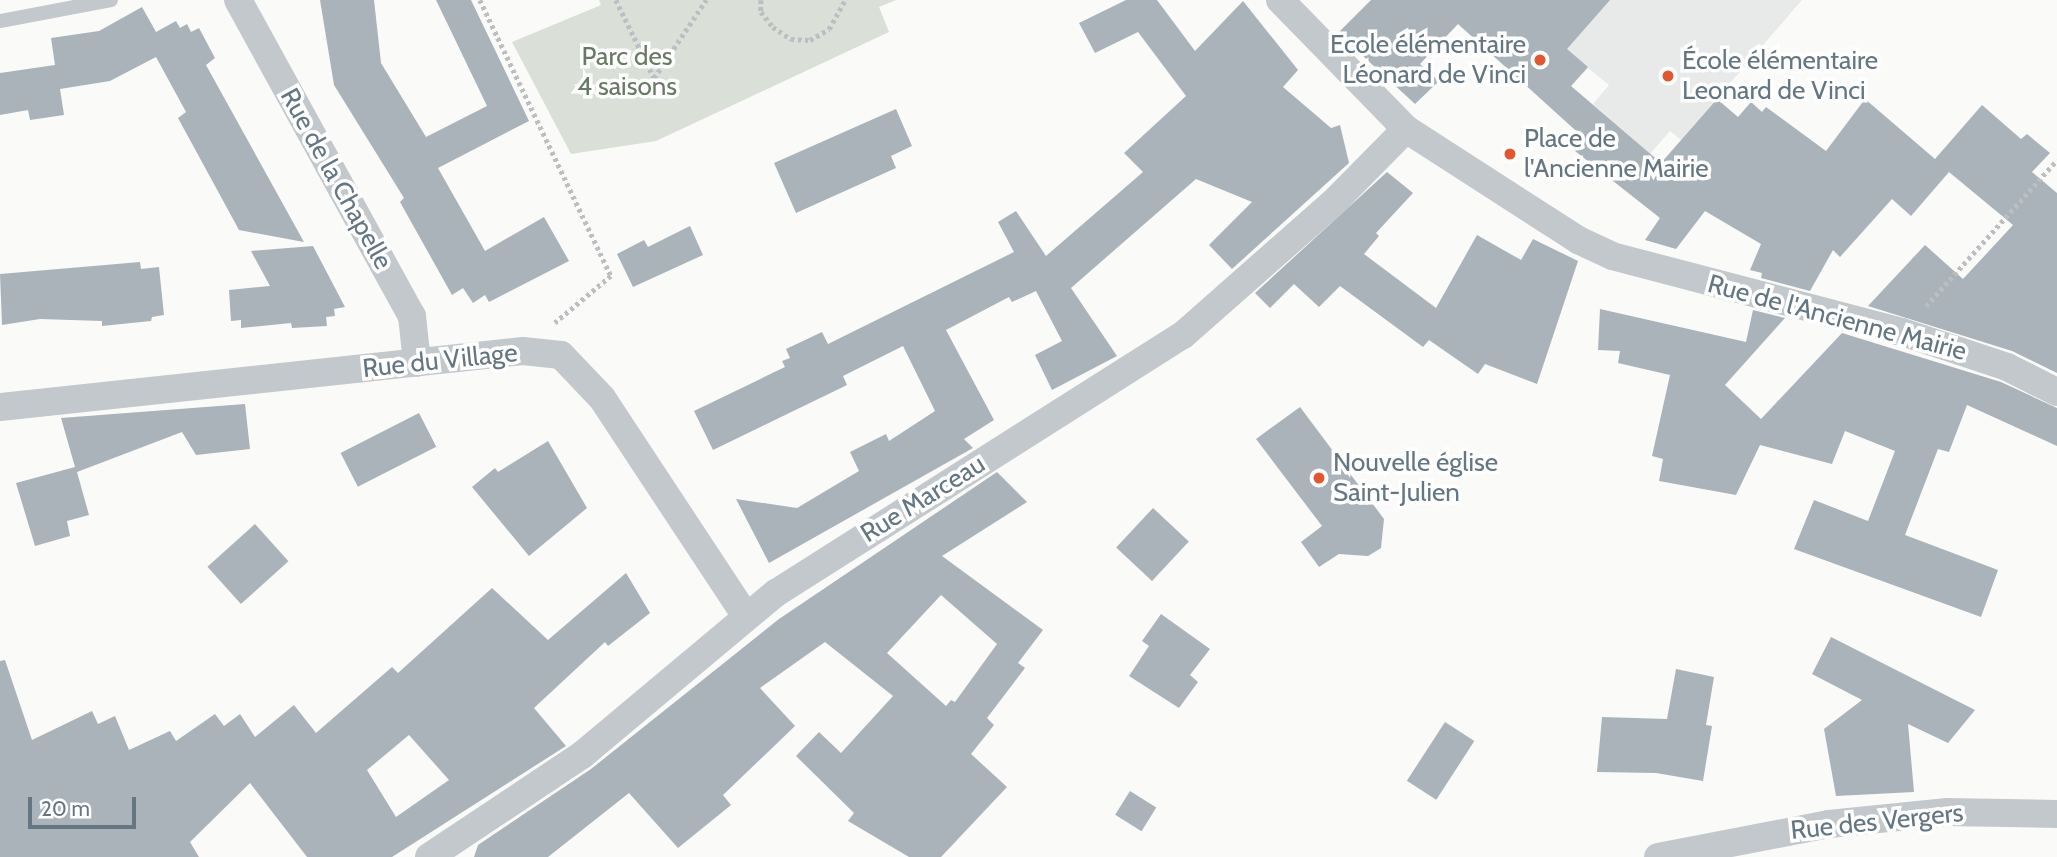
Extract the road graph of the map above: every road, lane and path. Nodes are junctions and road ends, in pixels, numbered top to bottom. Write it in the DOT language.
graph roads {
  1 [pos="111,0"];
  2 [pos="238,0"];
  3 [pos="480,0"];
  4 [pos="616,0"];
  5 [pos="705,0"];
  6 [pos="761,0"];
  7 [pos="845,0"];
  8 [pos="1280,0"];
  9 [pos="0,20"];
  10 [pos="1406,129"];
  11 [pos="2057,160"];
  12 [pos="1902,332"];
  13 [pos="523,351"];
  14 [pos="417,363"];
  15 [pos="2057,392"];
  16 [pos="0,407"];
  17 [pos="746,616"];
  18 [pos="2057,814"];
  19 [pos="429,857"];
  20 [pos="1658,857"];
  1 -- 9 [label="lane"];
  2 -- 14 [label="street, Rue de la Chapelle"];
  3 -- 13 [label="path"];
  4 -- 5 [label="path"];
  6 -- 7 [label="path"];
  8 -- 10 [label="street"];
  10 -- 12 [label="street, Rue de l'Ancienne Mairie"];
  10 -- 17 [label="street, Rue Marceau"];
  11 -- 12 [label="path"];
  12 -- 15 [label="street, Rue de l'Ancienne Mairie"];
  13 -- 14 [label="street, Rue du Village"];
  13 -- 17 [label="street, Rue du Village"];
  14 -- 16 [label="street, Rue du Village"];
  17 -- 19 [label="street, Rue Marceau"];
  18 -- 20 [label="street, Rue des Vergers"];
}
